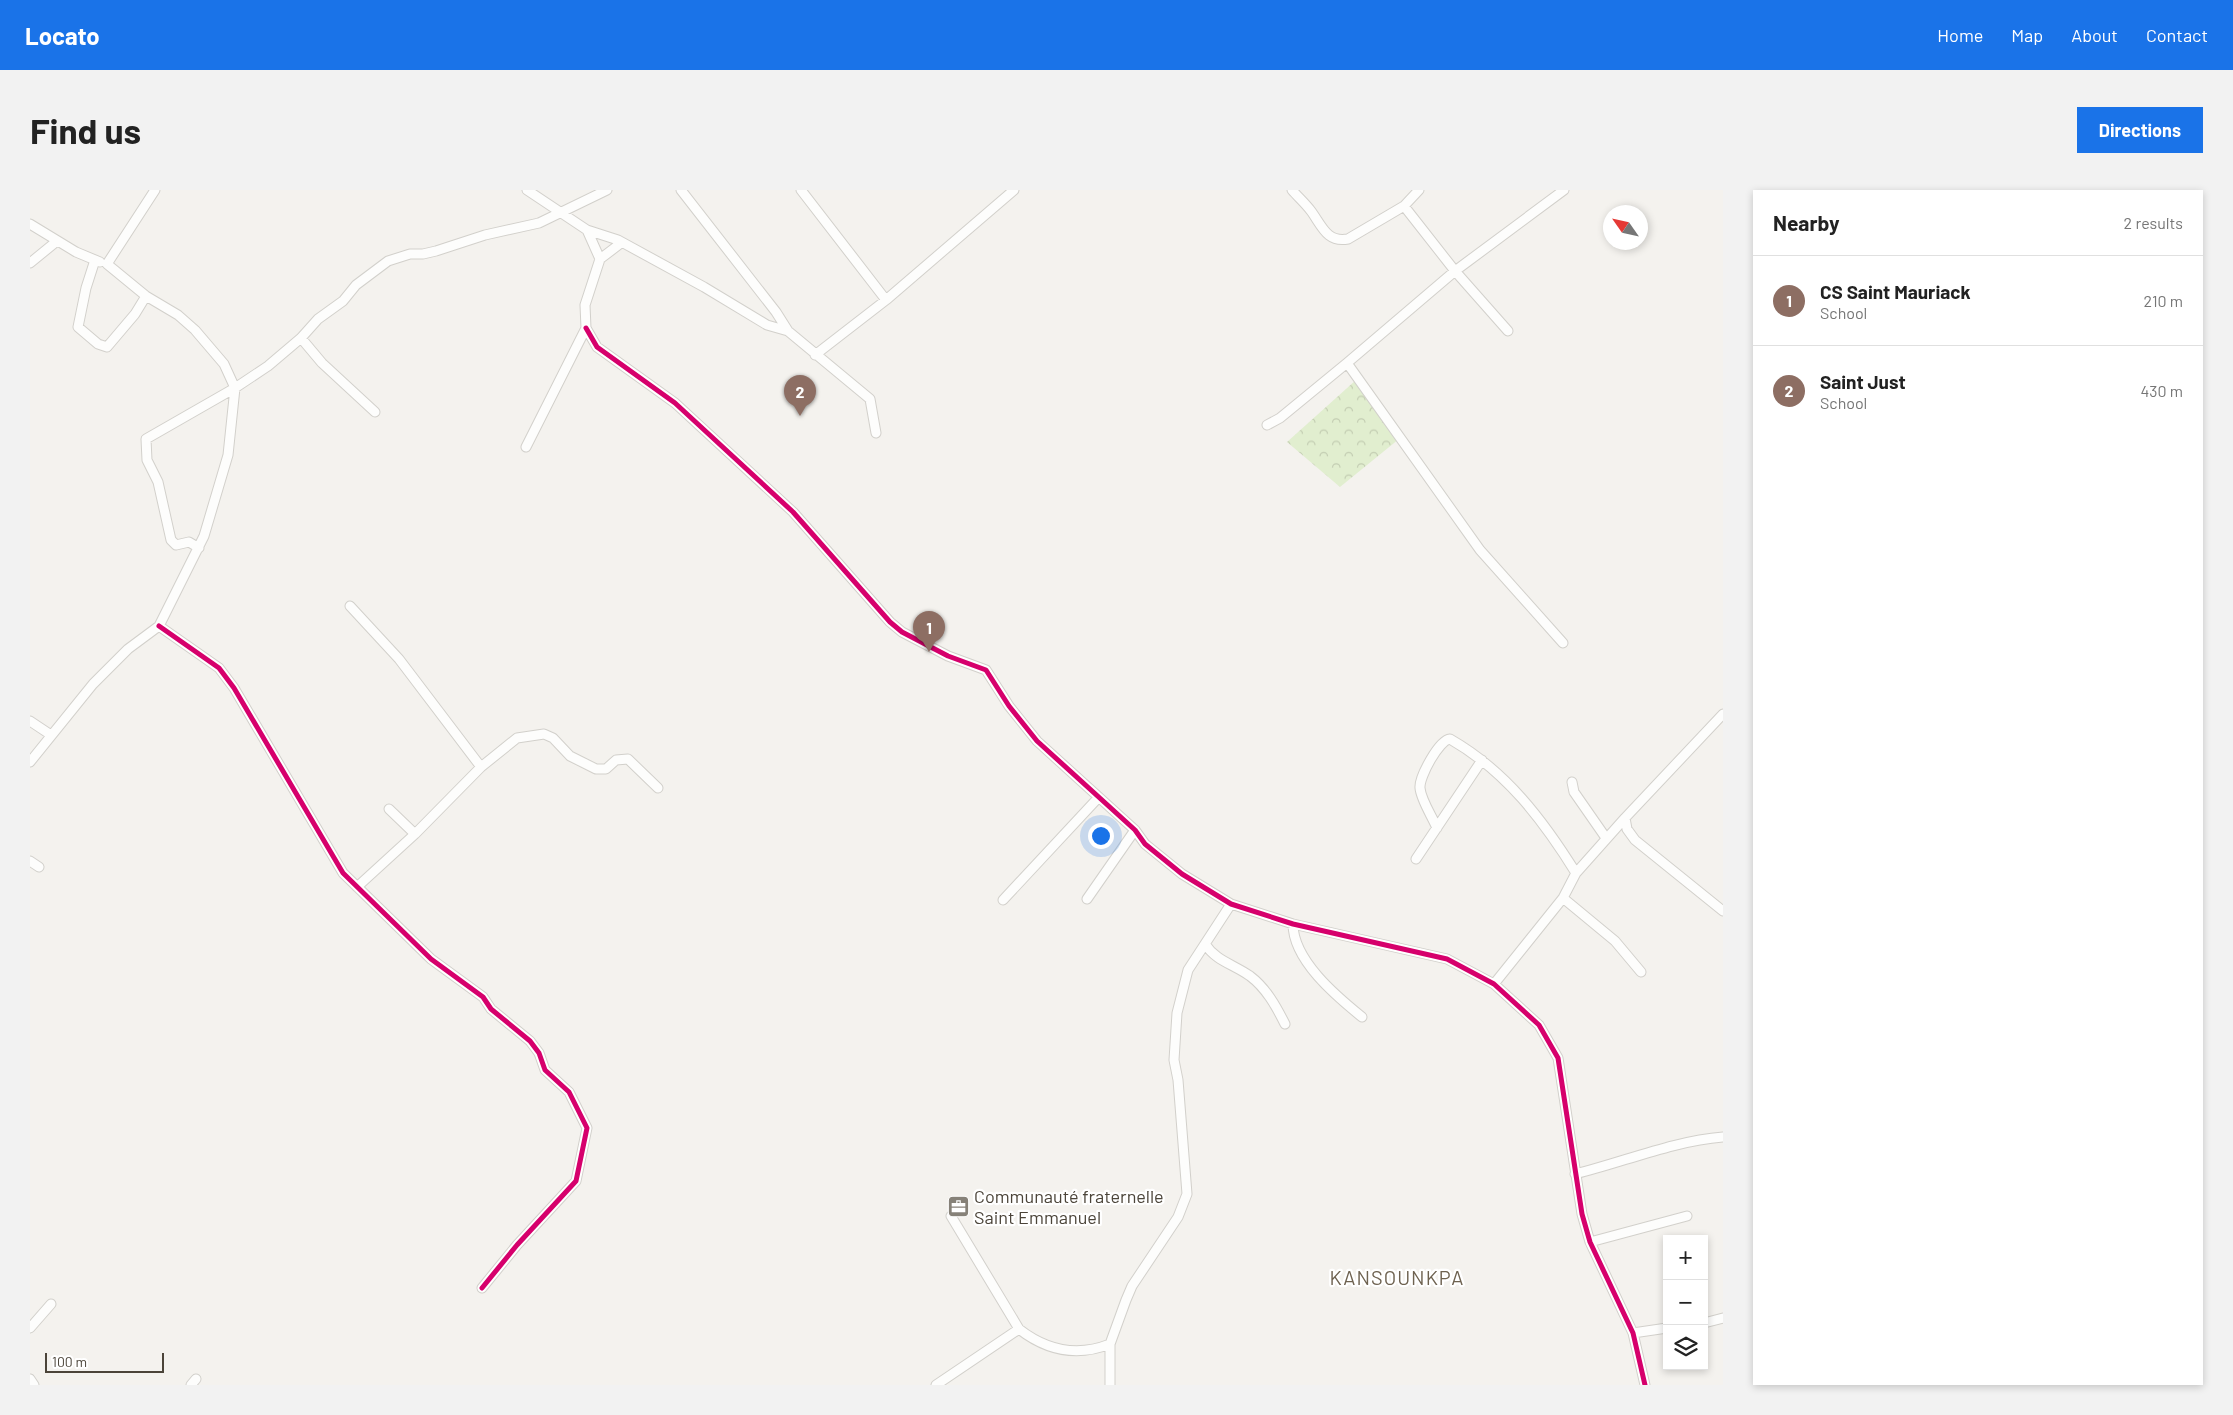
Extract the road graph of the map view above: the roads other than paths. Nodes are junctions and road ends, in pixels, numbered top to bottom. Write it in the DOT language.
graph roads {
  1 [pos="155,190"];
  2 [pos="527,190"];
  3 [pos="607,190"];
  4 [pos="681,190"];
  5 [pos="801,190"];
  6 [pos="1014,190"];
  7 [pos="1292,190"];
  8 [pos="1419,190"];
  9 [pos="1564,190"];
  10 [pos="1404,206"];
  11 [pos="561,212"];
  12 [pos="30,224"];
  13 [pos="587,230"];
  14 [pos="57,241"];
  15 [pos="621,243"];
  16 [pos="600,259"];
  17 [pos="95,260"];
  18 [pos="30,263"];
  19 [pos="107,264"];
  20 [pos="1456,271"];
  21 [pos="146,296"];
  22 [pos="886,300"];
  23 [pos="586,328"];
  24 [pos="788,331"];
  25 [pos="1508,331"];
  26 [pos="301,338"];
  27 [pos="815,355"];
  28 [pos="1347,363"];
  29 [pos="235,388"];
  30 [pos="374,412"];
  31 [pos="1267,425"];
  32 [pos="876,433"];
  33 [pos="526,447"];
  34 [pos="199,548"];
  35 [pos="350,606"];
  36 [pos="159,626"];
  37 [pos="1562,643"];
  38 [pos="1723,714"];
  39 [pos="30,721"];
  40 [pos="51,735"];
  41 [pos="1482,760"];
  42 [pos="30,762"];
  43 [pos="481,767"];
  44 [pos="1572,782"];
  45 [pos="658,788"];
  46 [pos="1098,798"];
  47 [pos="389,809"];
  48 [pos="1625,818"];
  49 [pos="1437,828"];
  50 [pos="1135,830"];
  51 [pos="415,834"];
  52 [pos="1606,838"];
  53 [pos="1416,859"];
  54 [pos="30,861"];
  55 [pos="39,867"];
  56 [pos="1576,873"];
  57 [pos="356,887"];
  58 [pos="1564,898"];
  59 [pos="1087,899"];
  60 [pos="1003,900"];
  61 [pos="1232,904"];
  62 [pos="1723,911"];
  63 [pos="1293,924"];
  64 [pos="1205,944"];
  65 [pos="1641,972"];
  66 [pos="1494,984"];
  67 [pos="1362,1017"];
  68 [pos="1285,1024"];
  69 [pos="1723,1137"];
  70 [pos="1575,1174"];
  71 [pos="951,1216"];
  72 [pos="1687,1216"];
  73 [pos="1590,1242"];
  74 [pos="482,1288"];
  75 [pos="51,1304"];
  76 [pos="1723,1318"];
  77 [pos="1708,1321"];
  78 [pos="30,1328"];
  79 [pos="1019,1329"];
  80 [pos="1663,1329"];
  81 [pos="1633,1333"];
  82 [pos="1110,1344"];
  83 [pos="30,1379"];
  84 [pos="34,1385"];
  85 [pos="936,1385"];
  86 [pos="1110,1385"];
  87 [pos="1646,1385"];
  1 -- 19 [label="street"];
  2 -- 11 [label="street"];
  3 -- 11 [label="street"];
  4 -- 24 [label="street"];
  5 -- 22 [label="street"];
  6 -- 22 [label="street"];
  7 -- 10 [label="street"];
  8 -- 10 [label="street"];
  9 -- 20 [label="street"];
  10 -- 20 [label="street"];
  11 -- 13 [label="street"];
  11 -- 26 [label="street"];
  12 -- 14 [label="street"];
  13 -- 15 [label="street"];
  13 -- 16 [label="street"];
  14 -- 17 [label="street"];
  14 -- 18 [label="street"];
  15 -- 16 [label="street"];
  15 -- 24 [label="street"];
  16 -- 23 [label="street"];
  17 -- 19 [label="street"];
  17 -- 21 [label="street"];
  19 -- 21 [label="street"];
  20 -- 25 [label="street"];
  20 -- 28 [label="street"];
  21 -- 29 [label="street"];
  22 -- 27 [label="street"];
  23 -- 33 [label="street"];
  23 -- 46 [label="street"];
  24 -- 27 [label="street"];
  26 -- 29 [label="street"];
  26 -- 30 [label="street"];
  27 -- 32 [label="street"];
  28 -- 31 [label="street"];
  28 -- 37 [label="street"];
  29 -- 34 [label="street"];
  29 -- 34 [label="street"];
  34 -- 36 [label="street"];
  35 -- 43 [label="street"];
  36 -- 40 [label="street"];
  36 -- 57 [label="street"];
  38 -- 48 [label="street"];
  39 -- 40 [label="street"];
  40 -- 42 [label="street"];
  41 -- 49 [label="street"];
  41 -- 49 [label="street"];
  41 -- 56 [label="street"];
  43 -- 45 [label="street"];
  43 -- 51 [label="street"];
  44 -- 52 [label="street"];
  46 -- 50 [label="street"];
  46 -- 60 [label="street"];
  47 -- 51 [label="street"];
  48 -- 52 [label="street"];
  48 -- 62 [label="street"];
  49 -- 53 [label="street"];
  50 -- 59 [label="street"];
  50 -- 61 [label="street"];
  51 -- 57 [label="street"];
  52 -- 56 [label="street"];
  54 -- 55 [label="street"];
  56 -- 58 [label="street"];
  57 -- 74 [label="street"];
  58 -- 65 [label="street"];
  58 -- 66 [label="street"];
  61 -- 63 [label="street"];
  61 -- 64 [label="street"];
  63 -- 66 [label="street"];
  63 -- 67 [label="street"];
  64 -- 68 [label="street"];
  64 -- 82 [label="street"];
  66 -- 70 [label="street"];
  69 -- 70 [label="street"];
  70 -- 73 [label="street"];
  71 -- 79 [label="street"];
  72 -- 73 [label="street"];
  73 -- 81 [label="street"];
  75 -- 78 [label="street"];
  76 -- 77 [label="street"];
  79 -- 82 [label="street"];
  79 -- 85 [label="street"];
  80 -- 81 [label="street"];
  81 -- 87 [label="street"];
  82 -- 86 [label="street"];
  83 -- 84 [label="street"];
}
